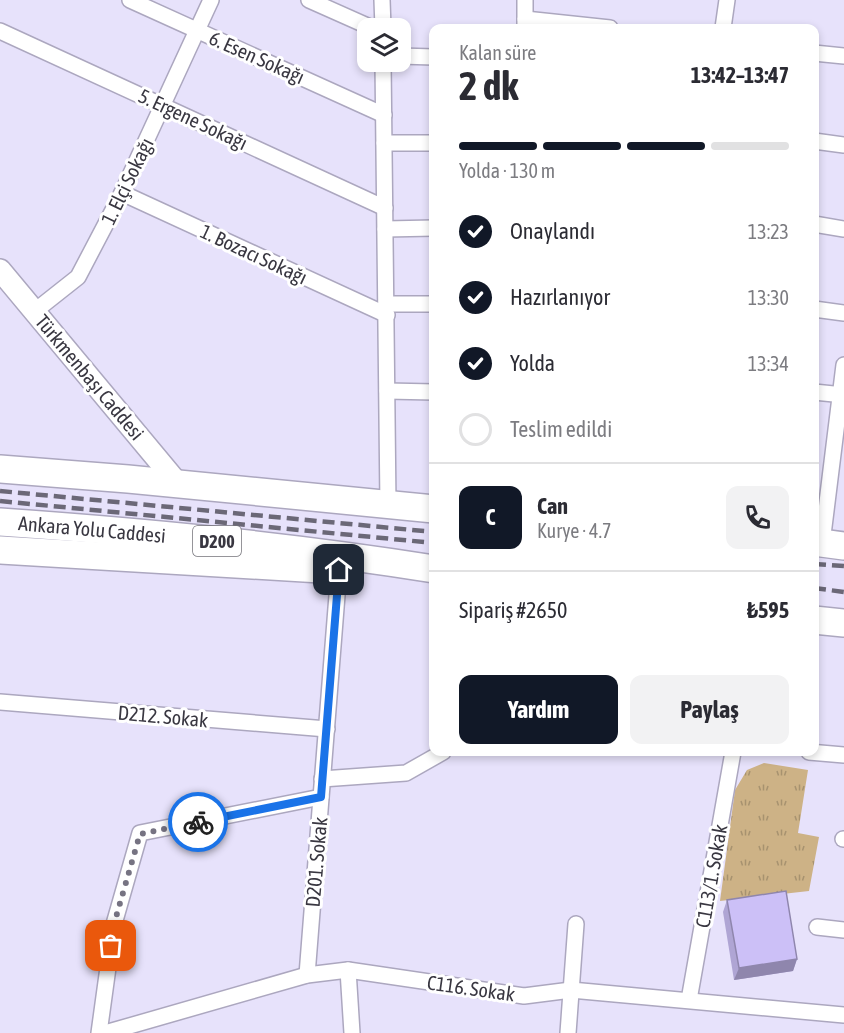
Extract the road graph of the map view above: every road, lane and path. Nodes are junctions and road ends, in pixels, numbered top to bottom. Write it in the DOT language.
graph roads {
  1 [pos="130,0"];
  2 [pos="212,0"];
  3 [pos="309,0"];
  4 [pos="382,0"];
  5 [pos="525,0"];
  6 [pos="727,0"];
  7 [pos="383,18"];
  8 [pos="357,21"];
  9 [pos="525,24"];
  10 [pos="724,24"];
  11 [pos="198,30"];
  12 [pos="0,31"];
  13 [pos="819,54"];
  14 [pos="411,56"];
  15 [pos="844,56"];
  16 [pos="429,57"];
  17 [pos="383,72"];
  18 [pos="164,105"];
  19 [pos="384,115"];
  20 [pos="429,142"];
  21 [pos="819,142"];
  22 [pos="384,143"];
  23 [pos="844,145"];
  24 [pos="122,193"];
  25 [pos="385,208"];
  26 [pos="819,226"];
  27 [pos="429,228"];
  28 [pos="385,229"];
  29 [pos="844,229"];
  30 [pos="0,270"];
  31 [pos="429,305"];
  32 [pos="387,310"];
  33 [pos="819,310"];
  34 [pos="35,311"];
  35 [pos="844,313"];
  36 [pos="844,365"];
  37 [pos="387,391"];
  38 [pos="429,392"];
  39 [pos="819,393"];
  40 [pos="842,395"];
  41 [pos="0,456"];
  42 [pos="0,469"];
  43 [pos="128,479"];
  44 [pos="179,485"];
  45 [pos="388,505"];
  46 [pos="429,509"];
  47 [pos="0,522"];
  48 [pos="827,544"];
  49 [pos="0,550"];
  50 [pos="429,568"];
  51 [pos="339,570"];
  52 [pos="429,575"];
  53 [pos="819,620"];
  54 [pos="844,623"];
  55 [pos="0,702"];
  56 [pos="327,729"];
  57 [pos="819,753"];
  58 [pos="844,755"];
  59 [pos="436,756"];
  60 [pos="732,756"];
  61 [pos="322,779"];
  62 [pos="321,797"];
  63 [pos="576,924"];
  64 [pos="817,927"];
  65 [pos="844,930"];
  66 [pos="348,970"];
  67 [pos="307,975"];
  68 [pos="571,990"];
  69 [pos="689,1000"];
  70 [pos="844,1015"];
  71 [pos="99,1033"];
  72 [pos="105,1033"];
  73 [pos="352,1033"];
  74 [pos="568,1033"];
  1 -- 11 [label="street, 6. Esen Sokağı"];
  2 -- 11 [label="street, 1. Elçi Sokağı"];
  3 -- 8 [label="street"];
  4 -- 7 [label="street"];
  5 -- 9 [label="street"];
  6 -- 10 [label="street"];
  11 -- 18 [label="street, 1. Elçi Sokağı"];
  11 -- 19 [label="street, 6. Esen Sokağı"];
  12 -- 18 [label="street, 5. Ergene Sokağı"];
  13 -- 15 [label="street"];
  14 -- 16 [label="street"];
  17 -- 19 [label="street"];
  18 -- 24 [label="street, 1. Elçi Sokağı"];
  18 -- 25 [label="street, 5. Ergene Sokağı"];
  19 -- 22 [label="street"];
  20 -- 22 [label="street"];
  21 -- 23 [label="street"];
  22 -- 25 [label="street"];
  24 -- 32 [label="street, 1. Bozacı Sokağı"];
  24 -- 34 [label="street, 1. Elçi Sokağı"];
  25 -- 28 [label="street"];
  26 -- 29 [label="street"];
  27 -- 28 [label="street"];
  28 -- 32 [label="street"];
  30 -- 34 [label="main road, Türkmenbaşı Caddesi"];
  31 -- 32 [label="street, 1. Bozacı Sokağı"];
  32 -- 37 [label="street"];
  33 -- 35 [label="street"];
  34 -- 44 [label="main road, Türkmenbaşı Caddesi"];
  36 -- 40 [label="street"];
  37 -- 38 [label="street"];
  37 -- 45 [label="street"];
  39 -- 40 [label="street"];
  40 -- 48 [label="street"];
  41 -- 43 [label="highway"];
  42 -- 43 [label="highway"];
  43 -- 44 [label="highway"];
  44 -- 45 [label="highway"];
  45 -- 46 [label="highway"];
  47 -- 50 [label="highway, Ankara Yolu Caddesi / D200"];
  49 -- 51 [label="highway"];
  51 -- 52 [label="highway"];
  51 -- 56 [label="street, D201. Sokak"];
  53 -- 54 [label="highway"];
  55 -- 56 [label="street, D212. Sokak"];
  56 -- 61 [label="street, D201. Sokak"];
  57 -- 58 [label="street"];
  59 -- 61 [label="street"];
  60 -- 69 [label="street, C113/1. Sokak"];
  61 -- 62 [label="street, D201. Sokak"];
  62 -- 67 [label="street, D201. Sokak"];
  62 -- 71 [label="street"];
  63 -- 68 [label="street"];
  64 -- 65 [label="street"];
  66 -- 67 [label="street, C116. Sokak"];
  66 -- 68 [label="street, C116. Sokak"];
  66 -- 73 [label="street"];
  67 -- 72 [label="street, C116. Sokak"];
  68 -- 69 [label="street, C116. Sokak"];
  68 -- 74 [label="street"];
  69 -- 70 [label="street, C116. Sokak"];
}
